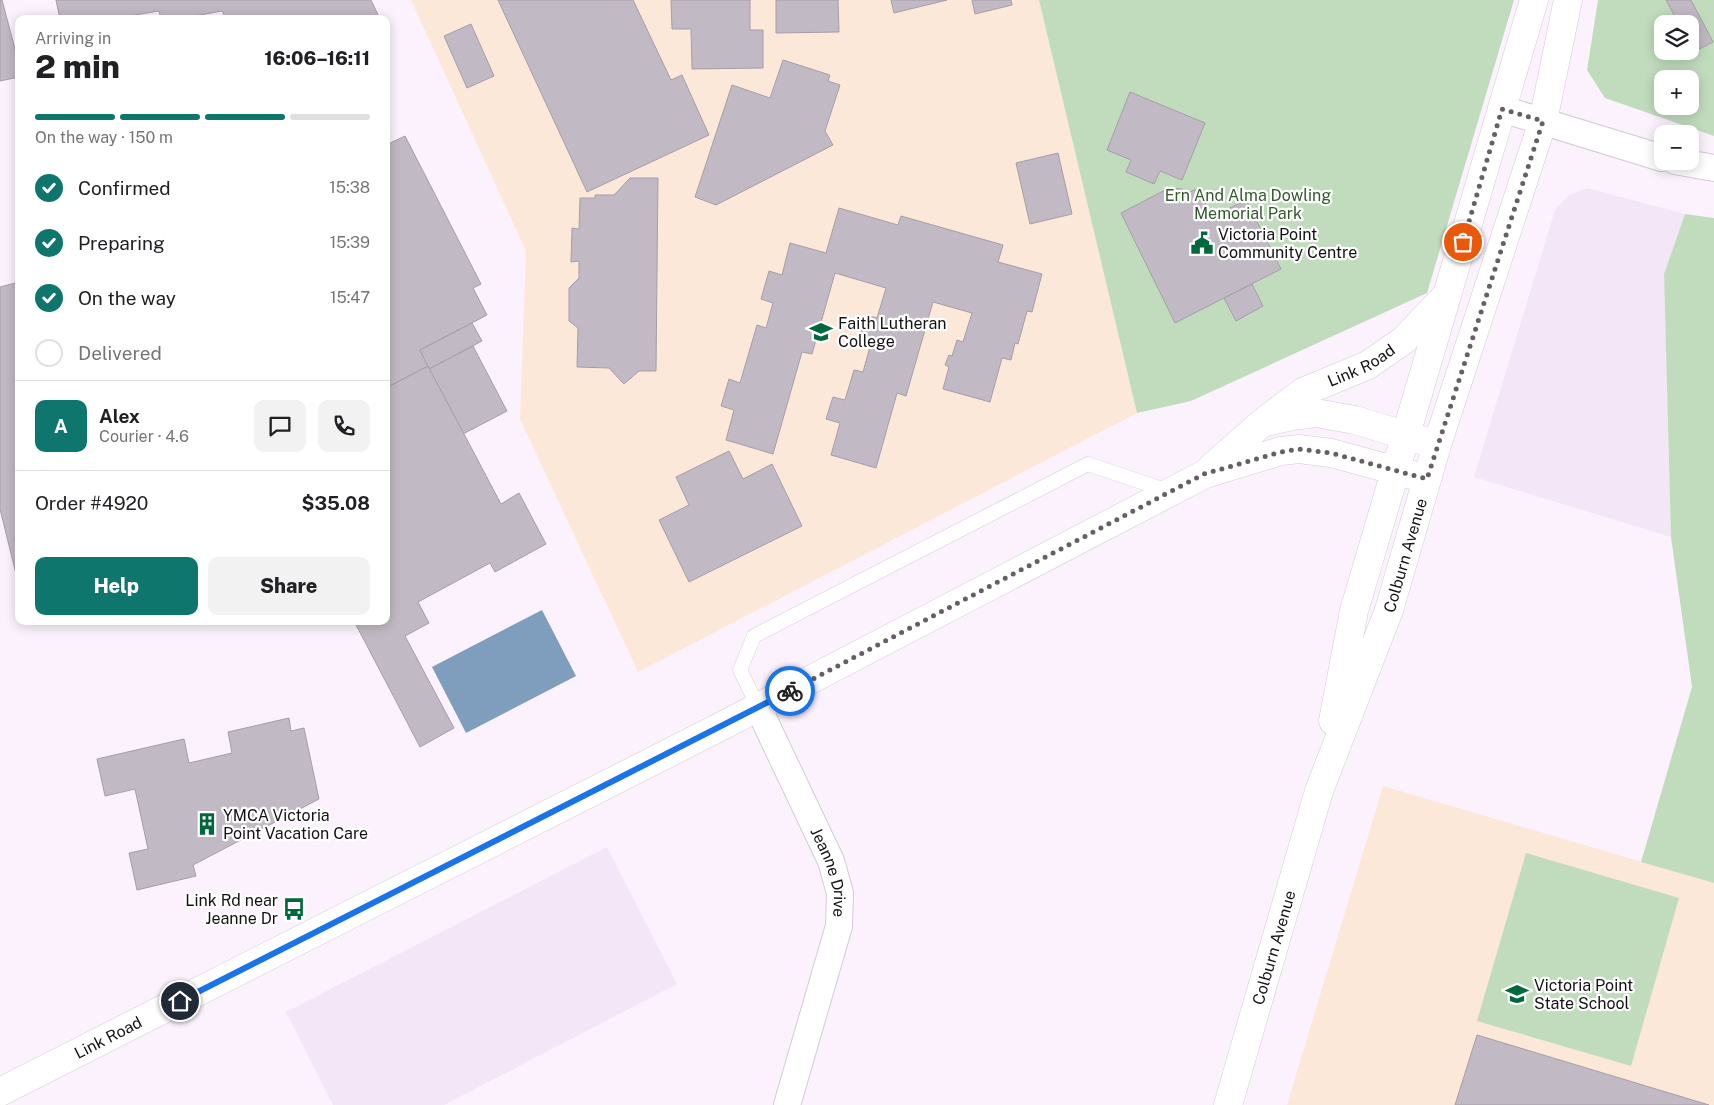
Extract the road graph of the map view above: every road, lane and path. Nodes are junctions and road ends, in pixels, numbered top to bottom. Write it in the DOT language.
graph roads {
  1 [pos="1534,0"];
  2 [pos="1568,0"];
  3 [pos="1502,109"];
  4 [pos="1543,121"];
  5 [pos="1654,156"];
  6 [pos="1699,165"];
  7 [pos="1714,168"];
  8 [pos="1448,293"];
  9 [pos="1262,423"];
  10 [pos="1406,436"];
  11 [pos="1437,445"];
  12 [pos="1396,470"];
  13 [pos="1204,474"];
  14 [pos="1427,479"];
  15 [pos="1171,492"];
  16 [pos="758,707"];
  17 [pos="1319,791"];
  18 [pos="0,1092"];
  19 [pos="787,1105"];
  20 [pos="1228,1105"];
  1 -- 3 [label="street, Colburn Avenue"];
  2 -- 4 [label="street, Colburn Avenue"];
  3 -- 4 [label="street"];
  3 -- 8 [label="street, Colburn Avenue"];
  4 -- 5 [label="street"];
  4 -- 11 [label="street, Colburn Avenue"];
  6 -- 7 [label="street"];
  8 -- 9 [label="street, Link Road"];
  8 -- 10 [label="street, Colburn Avenue"];
  9 -- 10 [label="street, Link Road"];
  9 -- 13 [label="street, Link Road"];
  10 -- 11 [label="street, Link Road"];
  10 -- 12 [label="street, Colburn Avenue"];
  11 -- 14 [label="street, Colburn Avenue"];
  12 -- 13 [label="street, Link Road"];
  12 -- 14 [label="street, Link Road"];
  12 -- 17 [label="street, Colburn Avenue"];
  13 -- 15 [label="street, Link Road"];
  14 -- 17 [label="street, Colburn Avenue"];
  15 -- 16 [label="street, Link Road"];
  15 -- 16 [label="lane"];
  16 -- 18 [label="street, Link Road"];
  16 -- 19 [label="street, Jeanne Drive"];
  17 -- 20 [label="street, Colburn Avenue"];
}
